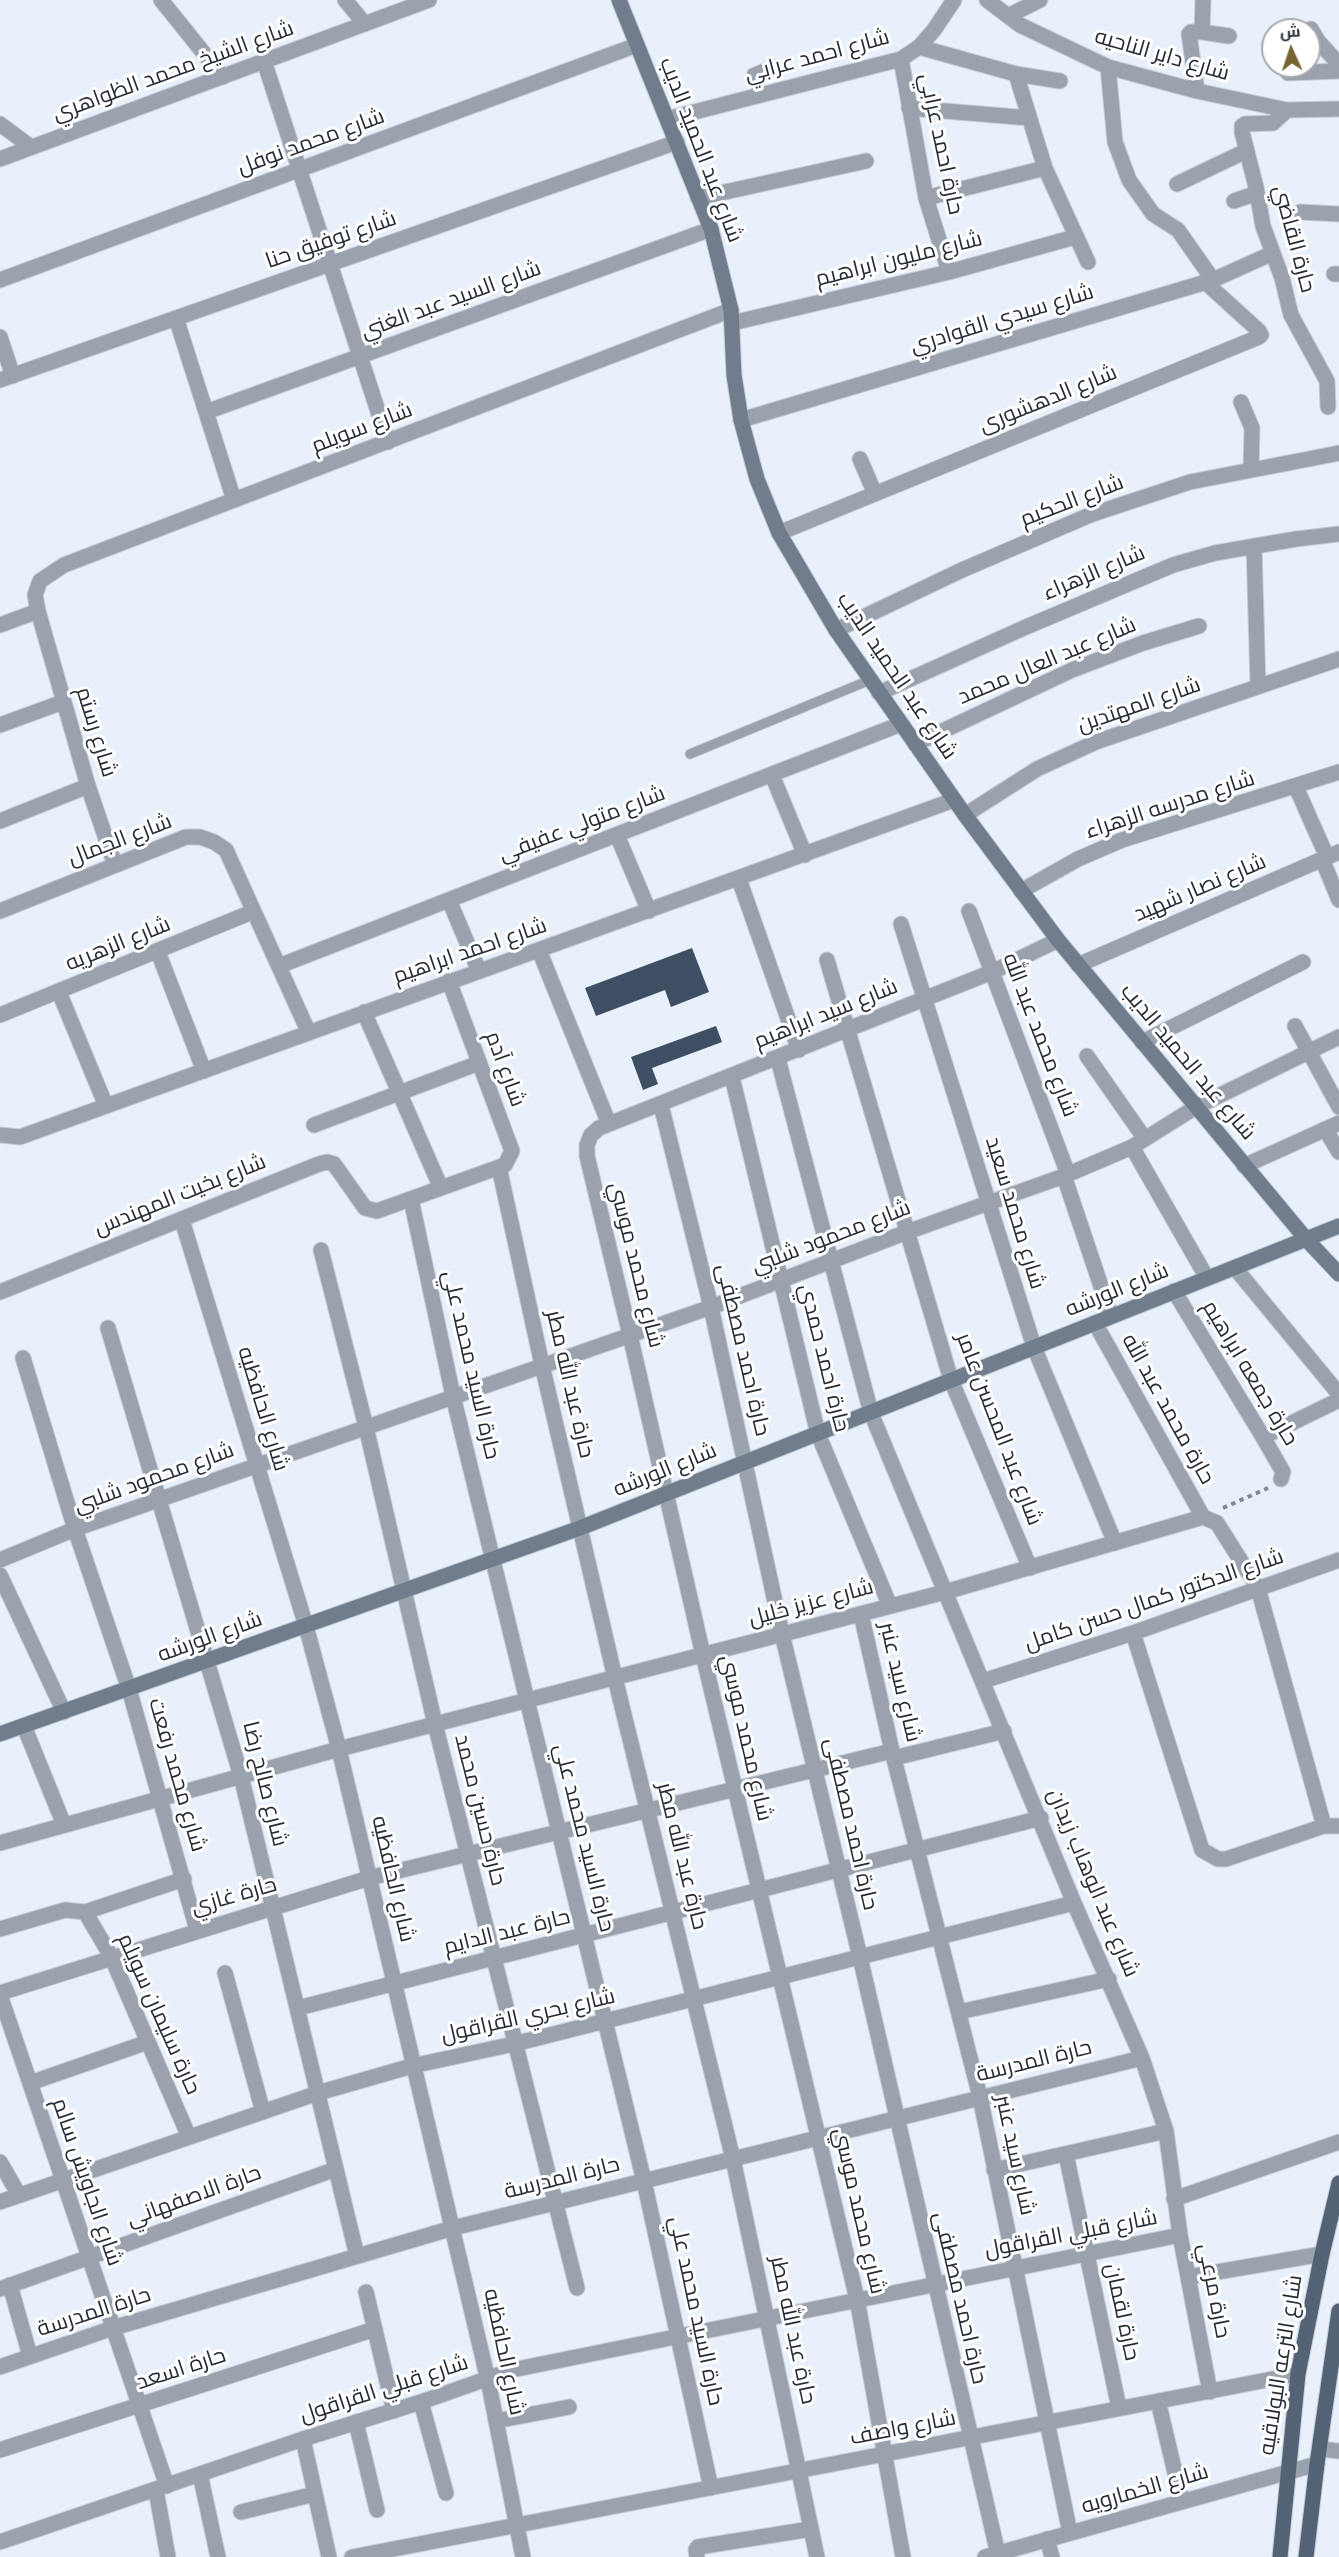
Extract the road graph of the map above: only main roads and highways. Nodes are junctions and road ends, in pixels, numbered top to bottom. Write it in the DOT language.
graph roads {
  1 [pos="1339,2182"];
  2 [pos="1339,2311"];
  3 [pos="1334,2372"];
  4 [pos="1280,2557"];
  5 [pos="1306,2557"];
  1 -- 4 [label="main road, شارع الترعه البولاقيه"];
  2 -- 3 [label="main road"];
  3 -- 5 [label="main road"];
}
